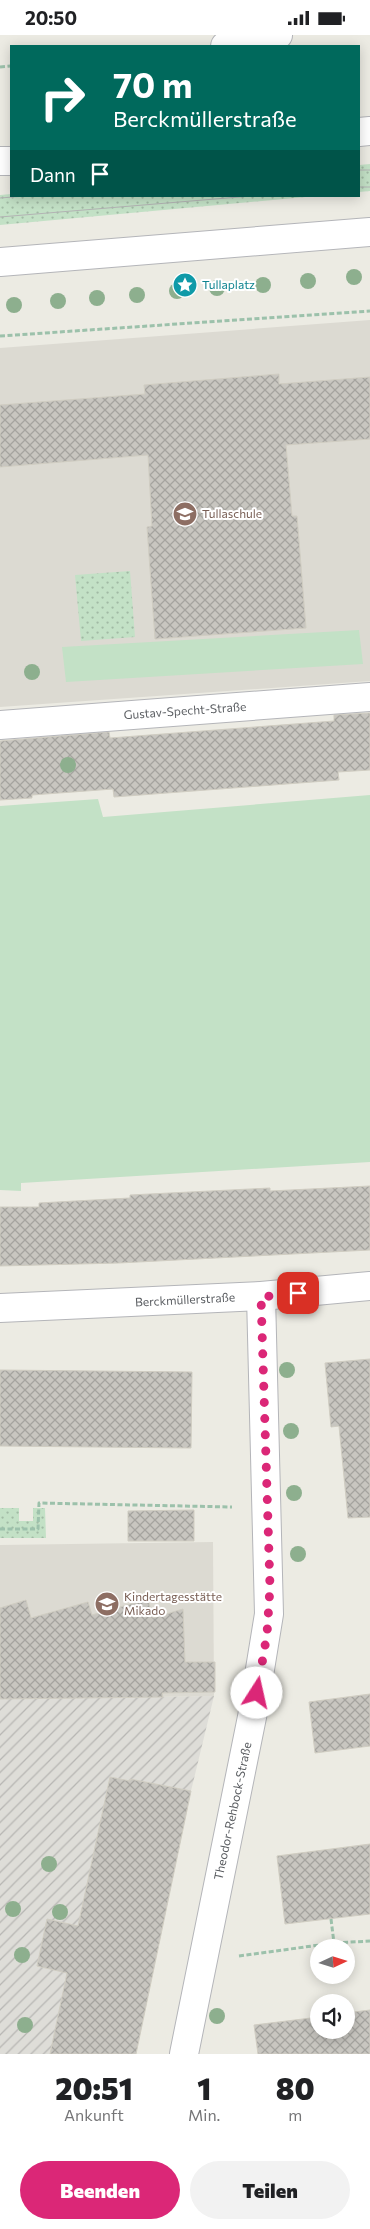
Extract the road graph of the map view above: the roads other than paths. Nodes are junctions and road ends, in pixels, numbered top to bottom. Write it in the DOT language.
graph roads {
  1 [pos="278,35"];
  2 [pos="228,45"];
  3 [pos="370,232"];
  4 [pos="0,262"];
  5 [pos="370,697"];
  6 [pos="0,725"];
  7 [pos="370,1286"];
  8 [pos="261,1297"];
  9 [pos="0,1308"];
  10 [pos="184,2054"];
  1 -- 2 [label="street"];
  3 -- 4 [label="street"];
  5 -- 6 [label="street, Gustav-Specht-Straße"];
  7 -- 8 [label="street, Berckmüllerstraße"];
  8 -- 9 [label="street, Berckmüllerstraße"];
  8 -- 10 [label="street, Theodor-Rehbock-Straße"];
}
